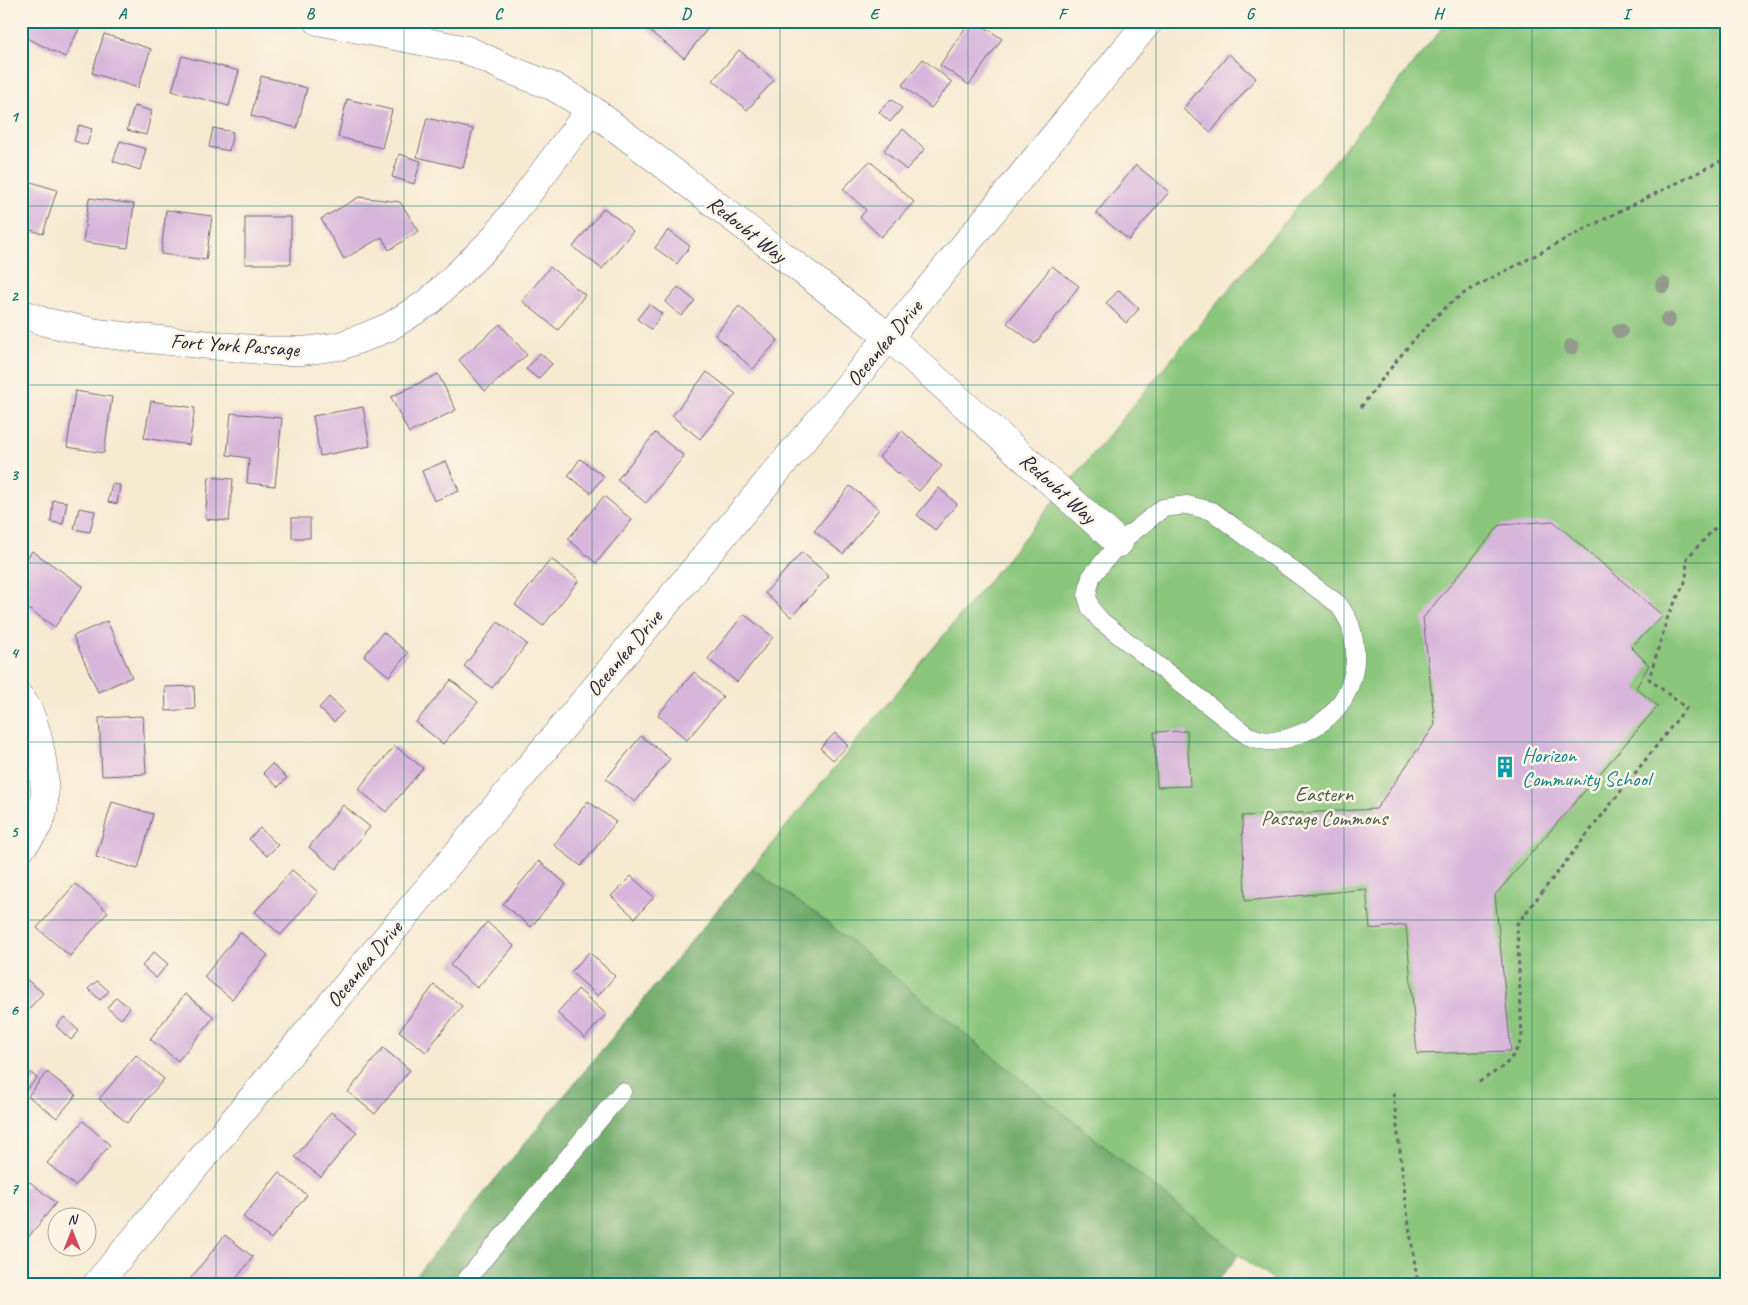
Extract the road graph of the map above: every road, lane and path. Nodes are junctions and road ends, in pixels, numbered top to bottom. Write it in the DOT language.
graph roads {
  1 [pos="318,21"];
  2 [pos="1149,21"];
  3 [pos="591,109"];
  4 [pos="1727,158"];
  5 [pos="21,313"];
  6 [pos="889,338"];
  7 [pos="1361,407"];
  8 [pos="1727,515"];
  9 [pos="1119,543"];
  10 [pos="21,699"];
  11 [pos="21,848"];
  12 [pos="1480,1082"];
  13 [pos="622,1092"];
  14 [pos="1393,1093"];
  15 [pos="97,1284"];
  16 [pos="463,1284"];
  17 [pos="1418,1284"];
  1 -- 3 [label="street, Redoubt Way"];
  2 -- 6 [label="street, Oceanlea Drive"];
  3 -- 5 [label="street, Fort York Passage"];
  3 -- 6 [label="street, Redoubt Way"];
  4 -- 7 [label="path"];
  6 -- 9 [label="street, Redoubt Way"];
  6 -- 15 [label="street, Oceanlea Drive"];
  8 -- 12 [label="path"];
  9 -- 9 [label="lane"];
  10 -- 11 [label="street"];
  13 -- 16 [label="lane"];
  14 -- 17 [label="path"];
}
